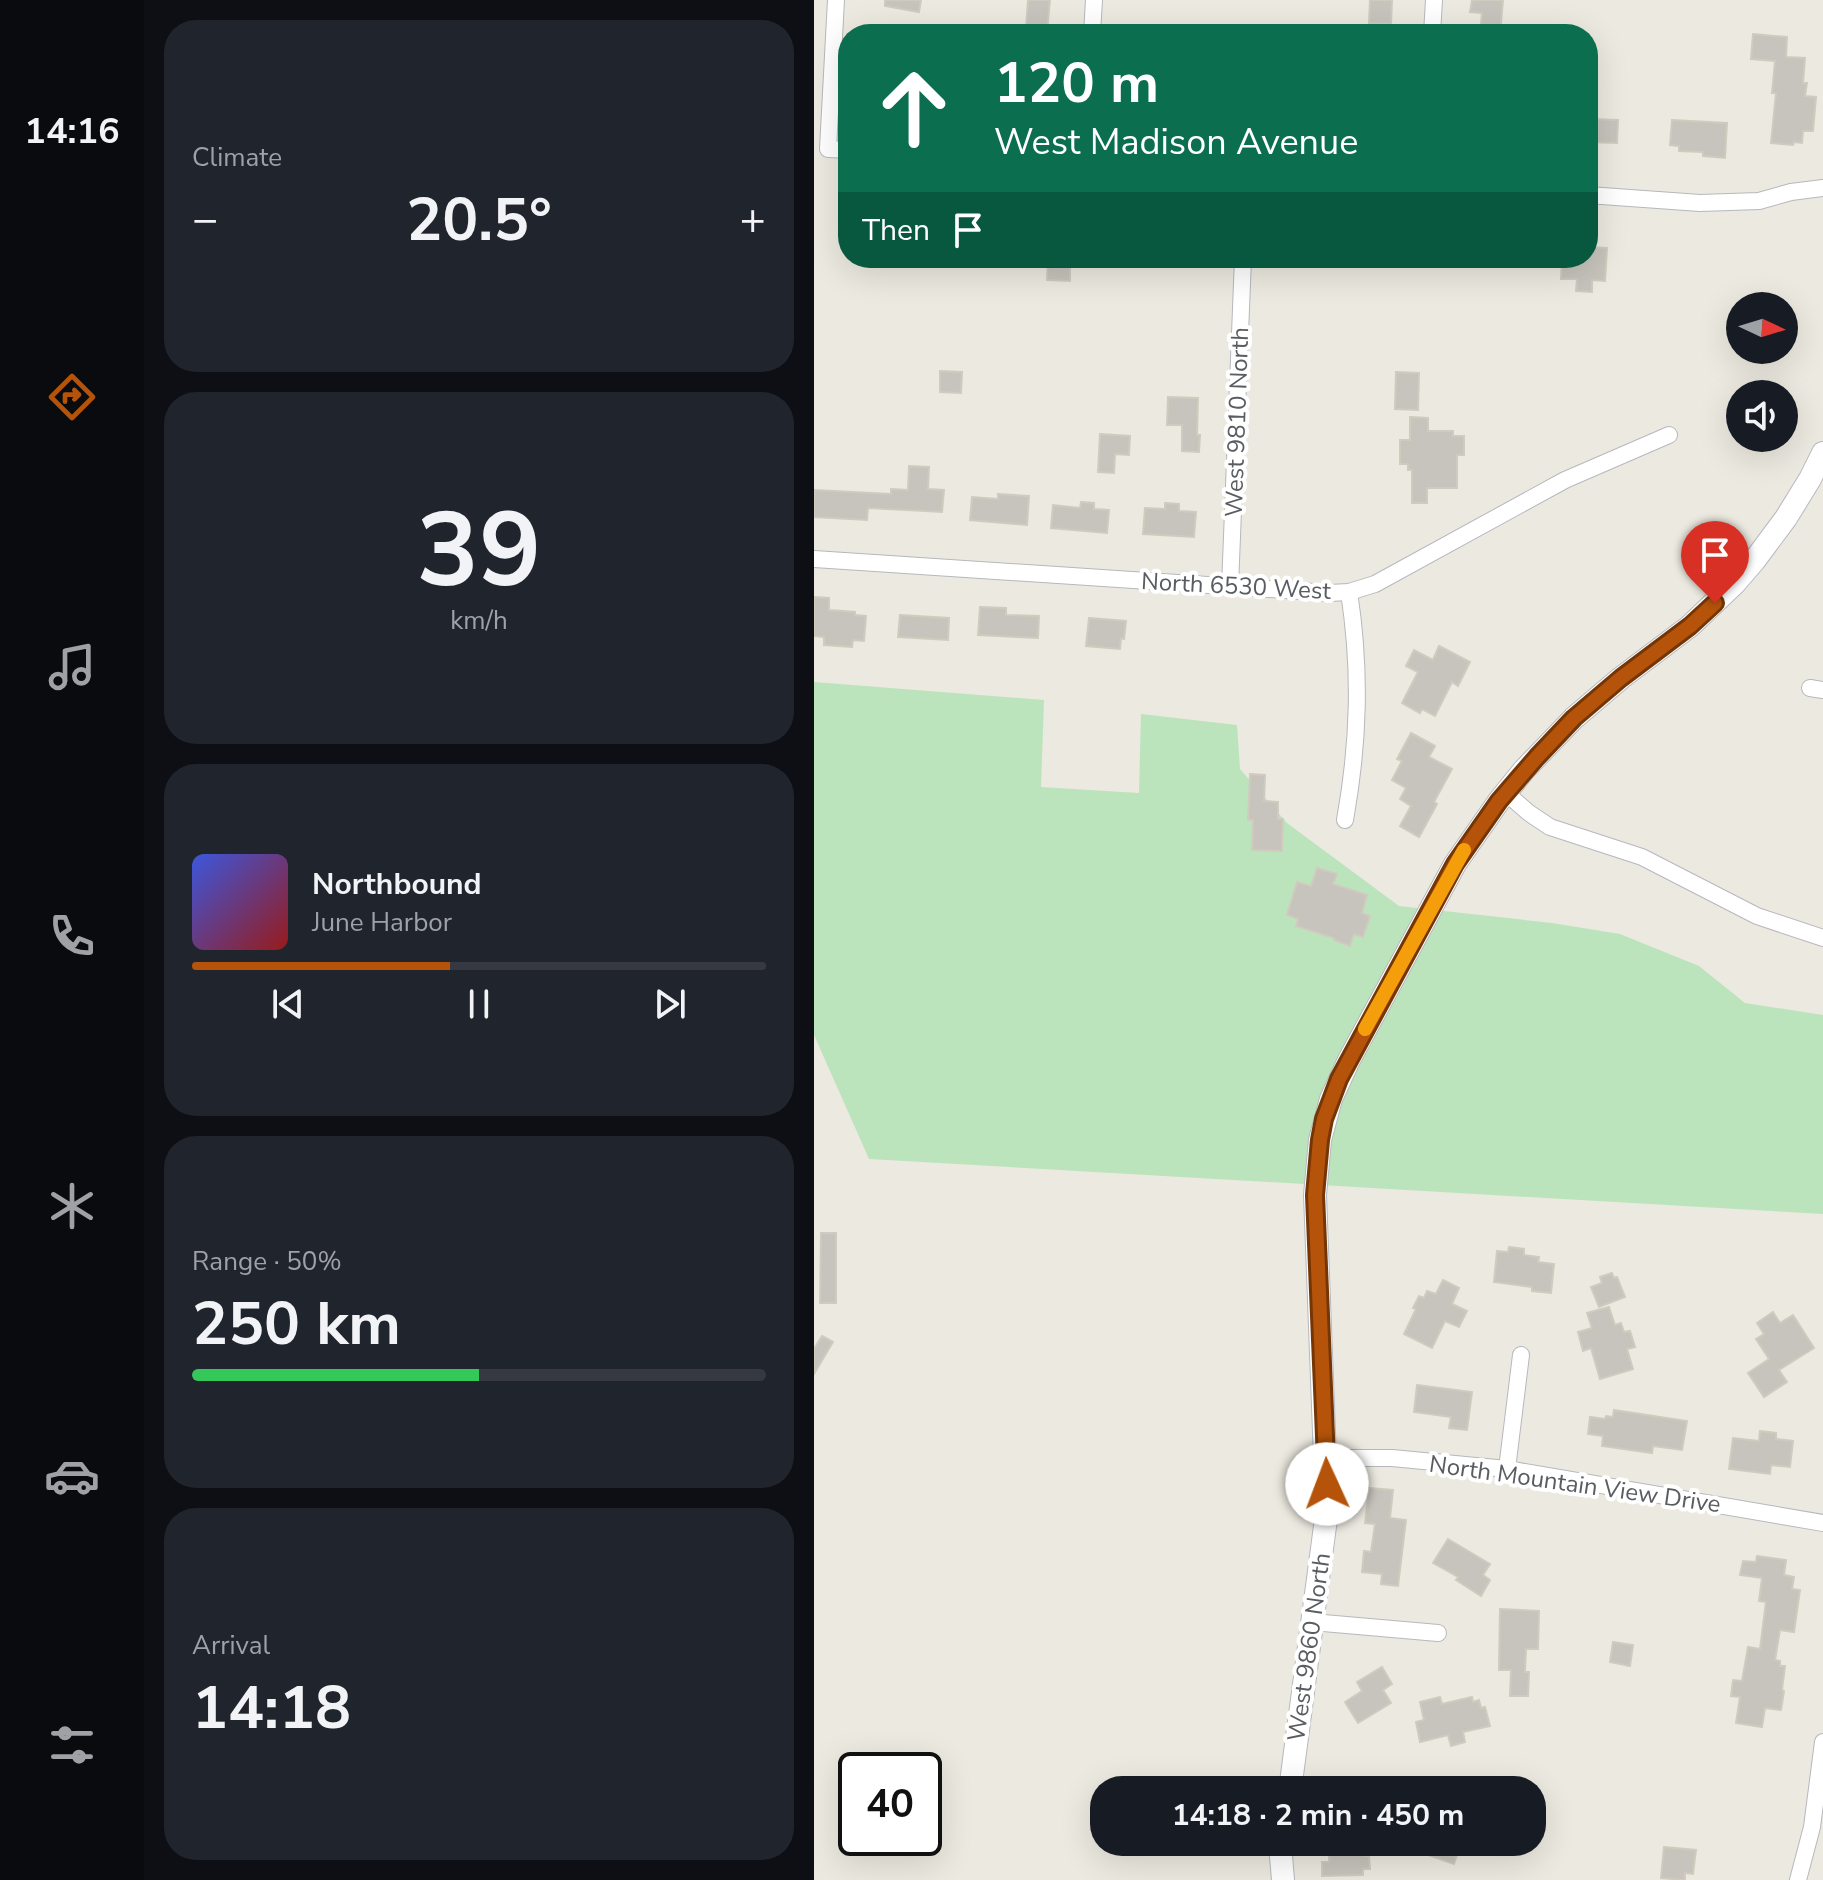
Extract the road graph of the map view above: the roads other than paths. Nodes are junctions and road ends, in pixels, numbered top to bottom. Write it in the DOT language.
graph roads {
  1 [pos="836,0"];
  2 [pos="1094,0"];
  3 [pos="1434,0"];
  4 [pos="1093,24"];
  5 [pos="1433,24"];
  6 [pos="838,150"];
  7 [pos="1823,188"];
  8 [pos="1598,196"];
  9 [pos="1243,268"];
  10 [pos="1669,435"];
  11 [pos="1823,453"];
  12 [pos="814,559"];
  13 [pos="1230,587"];
  14 [pos="1349,592"];
  15 [pos="1506,793"];
  16 [pos="1345,820"];
  17 [pos="1823,938"];
  18 [pos="1521,1355"];
  19 [pos="1326,1458"];
  20 [pos="1507,1469"];
  21 [pos="1823,1523"];
  22 [pos="1312,1622"];
  23 [pos="1438,1633"];
  24 [pos="1823,1742"];
  25 [pos="1292,1776"];
  26 [pos="1281,1856"];
  27 [pos="1283,1880"];
  28 [pos="1798,1880"];
  1 -- 6 [label="street"];
  2 -- 4 [label="street"];
  3 -- 5 [label="street"];
  7 -- 8 [label="street"];
  9 -- 13 [label="street, West 9810 North"];
  10 -- 14 [label="street, North 6530 West"];
  11 -- 15 [label="street, West 9860 North"];
  12 -- 13 [label="street, North 6530 West"];
  13 -- 14 [label="street, North 6530 West"];
  14 -- 16 [label="street"];
  15 -- 17 [label="street"];
  15 -- 19 [label="street, West 9860 North"];
  18 -- 20 [label="street"];
  19 -- 20 [label="street, North Mountain View Drive"];
  19 -- 22 [label="street, West 9860 North"];
  20 -- 21 [label="street, North Mountain View Drive"];
  22 -- 23 [label="street"];
  22 -- 25 [label="street, West 9860 North"];
  24 -- 28 [label="street"];
  26 -- 27 [label="street"];
}
